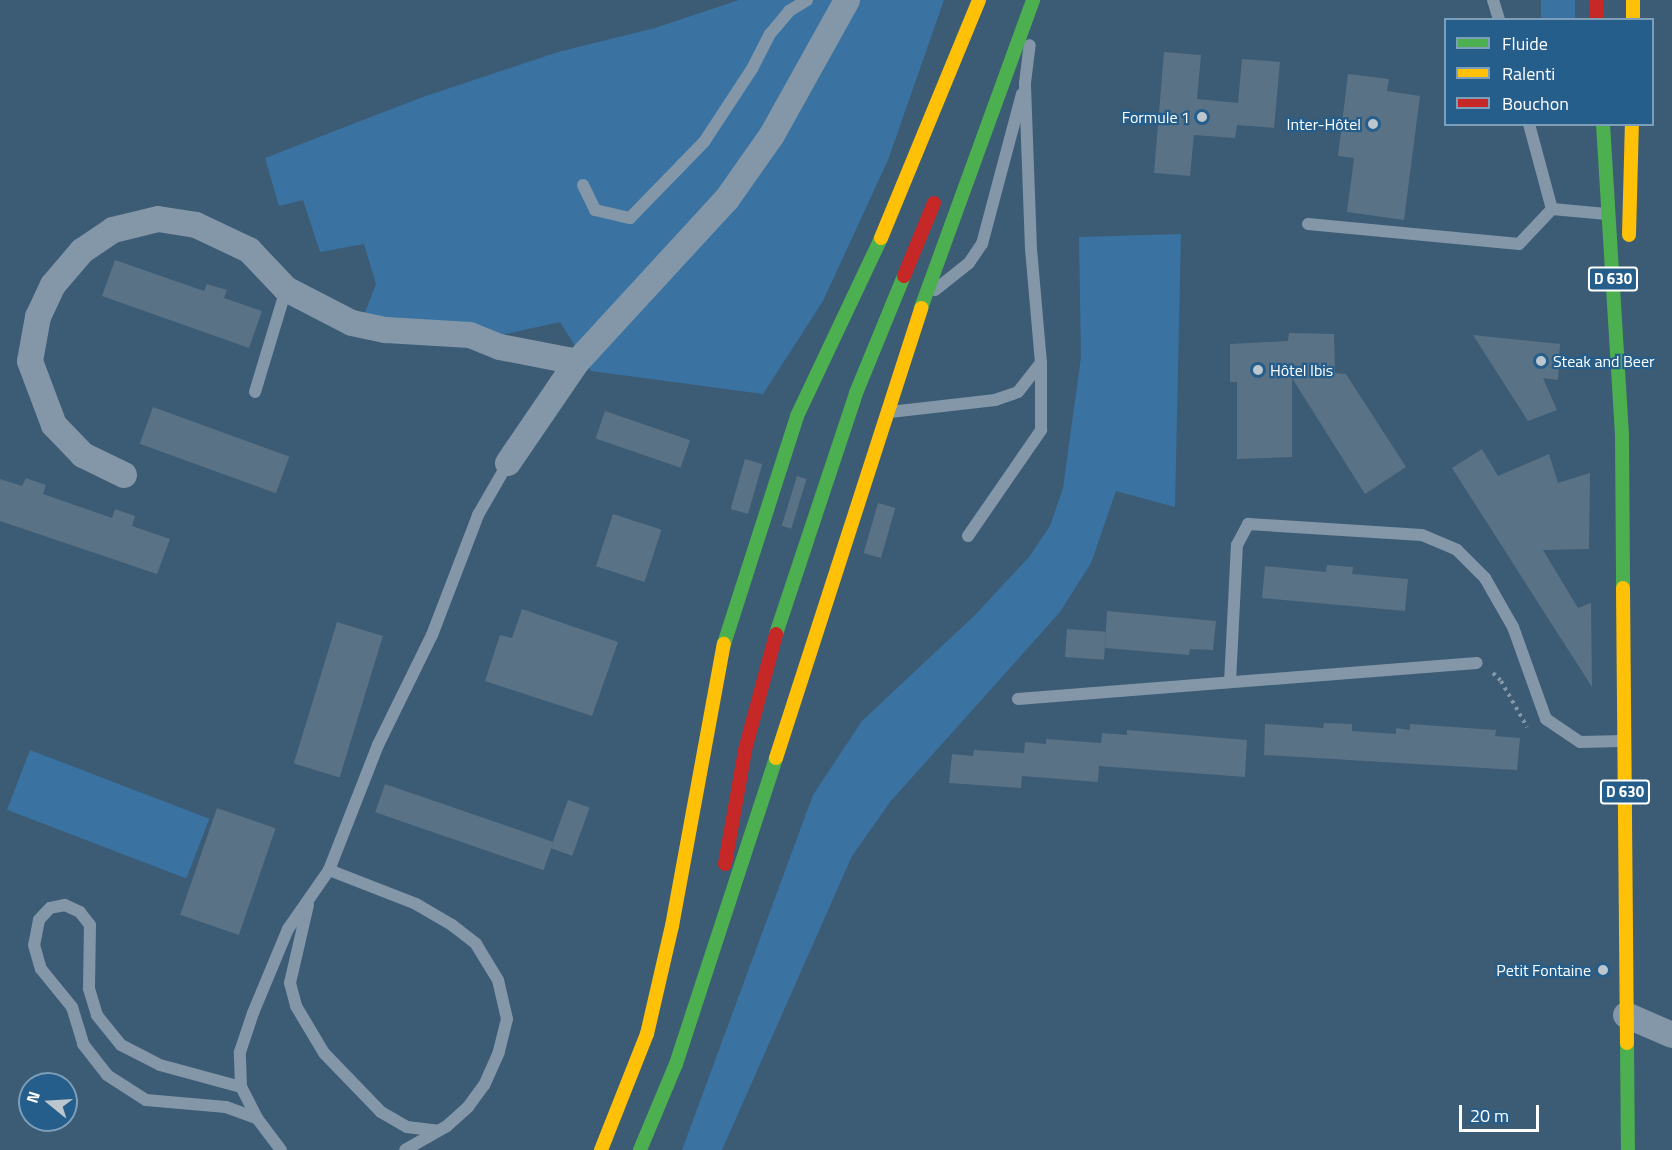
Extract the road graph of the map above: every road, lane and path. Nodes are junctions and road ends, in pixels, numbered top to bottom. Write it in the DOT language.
graph roads {
  1 [pos="807,0"];
  2 [pos="847,0"];
  3 [pos="979,0"];
  4 [pos="1034,0"];
  5 [pos="1493,0"];
  6 [pos="1596,0"];
  7 [pos="1633,0"];
  8 [pos="1498,18"];
  9 [pos="1597,18"];
  10 [pos="1632,18"];
  11 [pos="1024,83"];
  12 [pos="980,102"];
  13 [pos="1529,126"];
  14 [pos="1603,126"];
  15 [pos="1632,126"];
  16 [pos="583,185"];
  17 [pos="941,186"];
  18 [pos="1552,209"];
  19 [pos="1630,213"];
  20 [pos="1609,214"];
  21 [pos="1308,224"];
  22 [pos="1629,248"];
  23 [pos="1628,282"];
  24 [pos="286,289"];
  25 [pos="924,298"];
  26 [pos="577,362"];
  27 [pos="1041,363"];
  28 [pos="255,393"];
  29 [pos="889,412"];
  30 [pos="1622,434"];
  31 [pos="508,463"];
  32 [pos="124,475"];
  33 [pos="968,536"];
  34 [pos="1477,663"];
  35 [pos="1230,682"];
  36 [pos="1018,699"];
  37 [pos="1562,733"];
  38 [pos="1625,741"];
  39 [pos="329,870"];
  40 [pos="310,898"];
  41 [pos="704,981"];
  42 [pos="1626,1016"];
  43 [pos="1672,1035"];
  44 [pos="241,1087"];
  45 [pos="256,1118"];
  46 [pos="438,1131"];
  47 [pos="280,1150"];
  48 [pos="405,1150"];
  49 [pos="601,1150"];
  50 [pos="640,1150"];
  51 [pos="1628,1150"];
  1 -- 16 [label="lane"];
  2 -- 26 [label="street"];
  3 -- 49 [label="main road"];
  4 -- 11 [label="lane"];
  4 -- 12 [label="main road"];
  4 -- 25 [label="main road"];
  5 -- 8 [label="lane"];
  6 -- 9 [label="main road"];
  7 -- 10 [label="main road"];
  11 -- 25 [label="lane"];
  11 -- 27 [label="lane"];
  13 -- 18 [label="lane"];
  14 -- 20 [label="main road, D 630"];
  15 -- 19 [label="main road, D 630"];
  17 -- 41 [label="main road"];
  18 -- 20 [label="lane"];
  18 -- 21 [label="lane"];
  19 -- 20 [label="lane"];
  19 -- 22 [label="main road, D 630"];
  20 -- 30 [label="main road, D 630"];
  23 -- 30 [label="main road, D 630"];
  24 -- 26 [label="street"];
  24 -- 28 [label="lane"];
  24 -- 32 [label="street"];
  25 -- 29 [label="main road"];
  26 -- 31 [label="street"];
  27 -- 29 [label="lane"];
  27 -- 33 [label="lane"];
  29 -- 41 [label="main road"];
  30 -- 38 [label="main road, D 630"];
  31 -- 39 [label="lane"];
  34 -- 35 [label="lane"];
  34 -- 37 [label="path"];
  35 -- 36 [label="lane"];
  35 -- 37 [label="lane"];
  37 -- 38 [label="lane"];
  38 -- 42 [label="main road, D 630"];
  39 -- 40 [label="lane"];
  39 -- 46 [label="lane"];
  40 -- 44 [label="lane"];
  40 -- 46 [label="lane"];
  41 -- 50 [label="main road"];
  42 -- 43 [label="street"];
  42 -- 51 [label="main road, D 630"];
  44 -- 45 [label="lane"];
  44 -- 45 [label="lane"];
  45 -- 47 [label="lane"];
  46 -- 48 [label="lane"];
}
